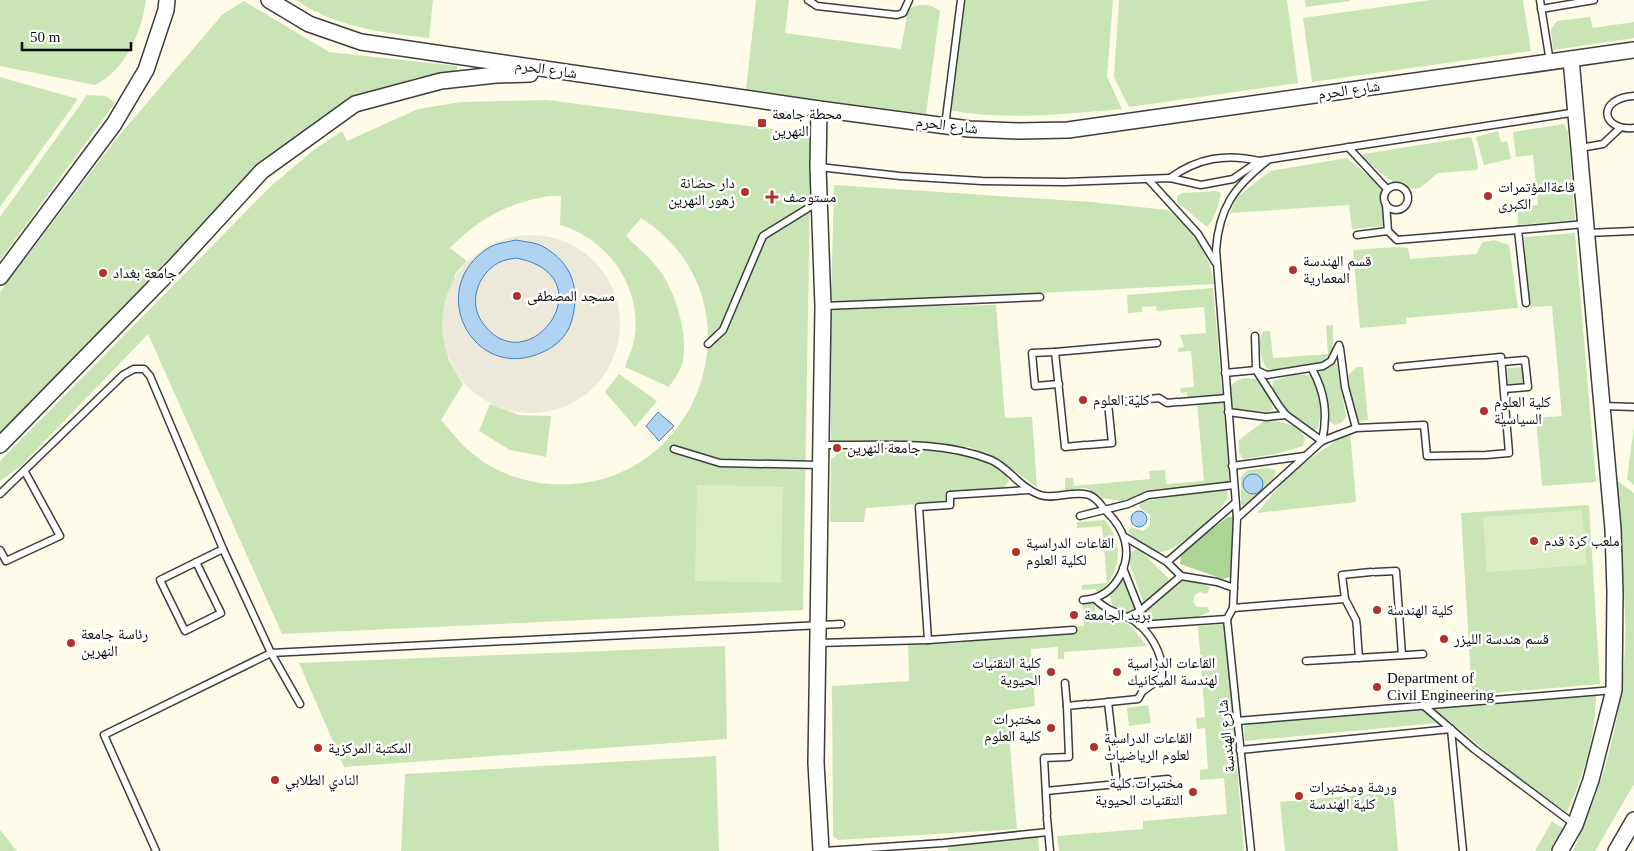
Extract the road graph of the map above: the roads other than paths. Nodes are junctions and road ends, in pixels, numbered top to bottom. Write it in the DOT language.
graph roads {
  1 [pos="167,0"];
  2 [pos="270,0"];
  3 [pos="808,0"];
  4 [pos="909,0"];
  5 [pos="962,0"];
  6 [pos="1540,0"];
  7 [pos="1594,0"];
  8 [pos="1541,9"];
  9 [pos="1634,50"];
  10 [pos="1571,59"];
  11 [pos="1550,62"];
  12 [pos="574,73"];
  13 [pos="1634,96"];
  14 [pos="819,109"];
  15 [pos="1577,112"];
  16 [pos="945,126"];
  17 [pos="1620,128"];
  18 [pos="1634,128"];
  19 [pos="1348,147"];
  20 [pos="1580,148"];
  21 [pos="1269,160"];
  22 [pos="1259,161"];
  23 [pos="818,167"];
  24 [pos="1170,178"];
  25 [pos="1148,179"];
  26 [pos="1387,189"];
  27 [pos="819,202"];
  28 [pos="1386,204"];
  29 [pos="1587,229"];
  30 [pos="1518,230"];
  31 [pos="1634,231"];
  32 [pos="1388,232"];
  33 [pos="1357,235"];
  34 [pos="1218,268"];
  35 [pos="0,278"];
  36 [pos="1040,297"];
  37 [pos="1526,303"];
  38 [pos="822,306"];
  39 [pos="1255,336"];
  40 [pos="1157,343"];
  41 [pos="708,344"];
  42 [pos="1055,352"];
  43 [pos="1502,362"];
  44 [pos="1397,367"];
  45 [pos="1312,369"];
  46 [pos="1256,370"];
  47 [pos="1226,373"];
  48 [pos="1059,384"];
  49 [pos="1504,389"];
  50 [pos="1227,398"];
  51 [pos="1602,406"];
  52 [pos="1634,408"];
  53 [pos="1228,412"];
  54 [pos="1286,415"];
  55 [pos="1356,428"];
  56 [pos="1322,440"];
  57 [pos="0,445"];
  58 [pos="820,445"];
  59 [pos="674,449"];
  60 [pos="1304,456"];
  61 [pos="820,464"];
  62 [pos="1232,466"];
  63 [pos="25,472"];
  64 [pos="1234,485"];
  65 [pos="1029,490"];
  66 [pos="0,494"];
  67 [pos="1235,503"];
  68 [pos="1104,509"];
  69 [pos="1080,516"];
  70 [pos="1237,518"];
  71 [pos="1125,537"];
  72 [pos="223,549"];
  73 [pos="0,550"];
  74 [pos="196,562"];
  75 [pos="1167,562"];
  76 [pos="1123,568"];
  77 [pos="1181,576"];
  78 [pos="1234,588"];
  79 [pos="1095,599"];
  80 [pos="1082,600"];
  81 [pos="1344,600"];
  82 [pos="1233,608"];
  83 [pos="1140,611"];
  84 [pos="1128,618"];
  85 [pos="1227,619"];
  86 [pos="840,624"];
  87 [pos="817,625"];
  88 [pos="1139,625"];
  89 [pos="1073,630"];
  90 [pos="928,640"];
  91 [pos="818,644"];
  92 [pos="270,652"];
  93 [pos="1424,654"];
  94 [pos="1402,655"];
  95 [pos="1359,658"];
  96 [pos="1306,661"];
  97 [pos="1065,683"];
  98 [pos="1614,690"];
  99 [pos="1108,702"];
  100 [pos="300,704"];
  101 [pos="1423,705"];
  102 [pos="1067,706"];
  103 [pos="1237,720"];
  104 [pos="1451,729"];
  105 [pos="1240,750"];
  106 [pos="1168,779"];
  107 [pos="1117,784"];
  108 [pos="1046,791"];
  109 [pos="1634,820"];
  110 [pos="1575,825"];
  111 [pos="1048,832"];
  112 [pos="156,851"];
  113 [pos="822,851"];
  114 [pos="1050,851"];
  115 [pos="1251,851"];
  116 [pos="1463,851"];
  117 [pos="1560,851"];
  118 [pos="1616,851"];
  1 -- 35 [label="street"];
  2 -- 12 [label="street, شارع الحرم"];
  3 -- 4 [label="lane"];
  5 -- 16 [label="lane"];
  6 -- 8 [label="lane"];
  7 -- 8 [label="lane"];
  8 -- 11 [label="lane"];
  9 -- 10 [label="street, شارع الحرم"];
  10 -- 11 [label="street, شارع الحرم"];
  10 -- 15 [label="street"];
  11 -- 16 [label="street, شارع الحرم"];
  12 -- 14 [label="street, شارع الحرم"];
  12 -- 57 [label="street"];
  13 -- 17 [label="lane"];
  14 -- 16 [label="street, شارع الحرم"];
  14 -- 23 [label="street"];
  15 -- 19 [label="lane"];
  15 -- 20 [label="street"];
  17 -- 18 [label="lane"];
  17 -- 20 [label="lane"];
  19 -- 21 [label="lane"];
  19 -- 26 [label="lane"];
  20 -- 29 [label="street"];
  21 -- 22 [label="lane"];
  21 -- 34 [label="lane"];
  22 -- 24 [label="lane"];
  22 -- 24 [label="lane"];
  23 -- 25 [label="lane"];
  23 -- 27 [label="street"];
  24 -- 25 [label="lane"];
  25 -- 34 [label="lane"];
  26 -- 28 [label="lane"];
  26 -- 28 [label="lane"];
  27 -- 38 [label="street"];
  27 -- 41 [label="lane"];
  28 -- 32 [label="lane"];
  29 -- 30 [label="lane"];
  29 -- 31 [label="lane"];
  29 -- 51 [label="street"];
  30 -- 32 [label="lane"];
  30 -- 37 [label="lane"];
  32 -- 33 [label="lane"];
  34 -- 47 [label="lane"];
  36 -- 38 [label="lane"];
  38 -- 58 [label="street"];
  39 -- 46 [label="lane"];
  40 -- 42 [label="lane"];
  42 -- 48 [label="lane"];
  42 -- 48 [label="lane"];
  43 -- 44 [label="lane"];
  43 -- 49 [label="lane"];
  43 -- 49 [label="lane"];
  45 -- 46 [label="lane"];
  45 -- 55 [label="lane"];
  45 -- 56 [label="lane"];
  46 -- 47 [label="lane"];
  46 -- 54 [label="lane"];
  47 -- 50 [label="lane"];
  48 -- 50 [label="lane"];
  49 -- 55 [label="lane"];
  50 -- 53 [label="lane"];
  51 -- 52 [label="lane"];
  51 -- 98 [label="street"];
  53 -- 54 [label="lane"];
  53 -- 62 [label="lane"];
  54 -- 56 [label="lane"];
  55 -- 56 [label="lane"];
  56 -- 60 [label="lane"];
  58 -- 61 [label="street"];
  58 -- 65 [label="lane"];
  59 -- 61 [label="lane"];
  60 -- 62 [label="lane"];
  60 -- 70 [label="lane"];
  61 -- 87 [label="street"];
  62 -- 64 [label="lane"];
  63 -- 66 [label="lane"];
  63 -- 72 [label="lane"];
  63 -- 73 [label="lane"];
  64 -- 67 [label="lane"];
  64 -- 68 [label="lane"];
  65 -- 68 [label="lane"];
  65 -- 90 [label="lane"];
  67 -- 70 [label="lane"];
  67 -- 75 [label="lane"];
  68 -- 69 [label="lane"];
  68 -- 71 [label="lane"];
  70 -- 78 [label="lane"];
  71 -- 75 [label="lane"];
  71 -- 76 [label="lane"];
  72 -- 74 [label="lane"];
  72 -- 92 [label="lane"];
  74 -- 74 [label="lane"];
  75 -- 77 [label="lane"];
  76 -- 79 [label="lane"];
  76 -- 83 [label="lane"];
  77 -- 78 [label="lane"];
  77 -- 83 [label="lane"];
  78 -- 82 [label="lane"];
  79 -- 80 [label="lane"];
  79 -- 84 [label="lane"];
  81 -- 82 [label="lane"];
  81 -- 94 [label="lane"];
  81 -- 95 [label="lane"];
  82 -- 85 [label="lane"];
  83 -- 84 [label="lane"];
  84 -- 88 [label="lane"];
  85 -- 88 [label="lane"];
  85 -- 103 [label="lane, شارع الهندسة"];
  86 -- 87 [label="lane"];
  87 -- 91 [label="street"];
  87 -- 92 [label="lane"];
  88 -- 99 [label="lane"];
  89 -- 90 [label="lane"];
  90 -- 91 [label="lane"];
  91 -- 113 [label="street"];
  92 -- 100 [label="lane"];
  92 -- 112 [label="lane"];
  93 -- 94 [label="lane"];
  94 -- 95 [label="lane"];
  95 -- 96 [label="lane"];
  97 -- 102 [label="lane"];
  98 -- 101 [label="lane"];
  98 -- 110 [label="street"];
  99 -- 102 [label="lane"];
  99 -- 107 [label="lane"];
  101 -- 103 [label="lane"];
  101 -- 104 [label="lane"];
  102 -- 108 [label="lane"];
  103 -- 105 [label="lane, شارع الهندسة"];
  104 -- 105 [label="lane"];
  104 -- 110 [label="lane"];
  104 -- 116 [label="lane"];
  105 -- 115 [label="lane, شارع الهندسة"];
  106 -- 107 [label="lane"];
  107 -- 108 [label="lane"];
  108 -- 111 [label="lane"];
  109 -- 118 [label="street"];
  110 -- 117 [label="street"];
  111 -- 113 [label="lane"];
  111 -- 114 [label="lane"];
}
